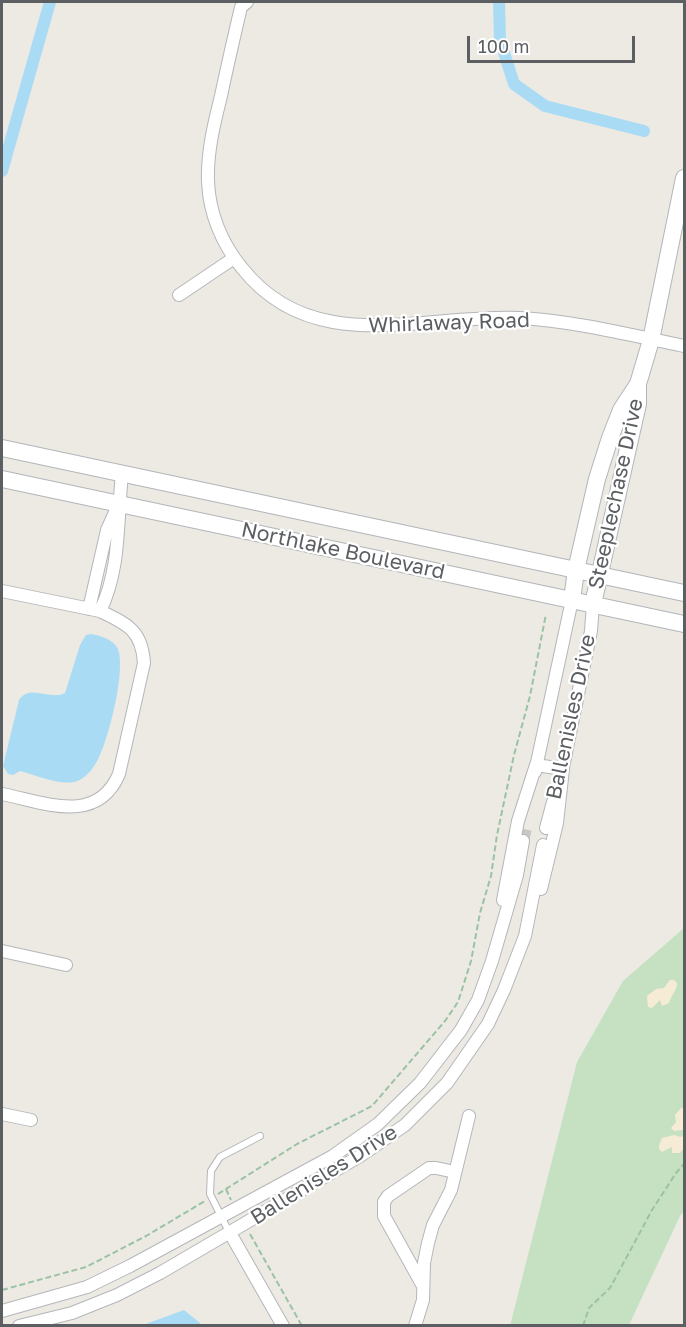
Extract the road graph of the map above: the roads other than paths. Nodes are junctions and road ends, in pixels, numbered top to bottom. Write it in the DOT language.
graph roads {
  1 [pos="247,2"];
  2 [pos="684,178"];
  3 [pos="234,258"];
  4 [pos="179,296"];
  5 [pos="651,339"];
  6 [pos="684,346"];
  7 [pos="638,384"];
  8 [pos="2,448"];
  9 [pos="122,474"];
  10 [pos="2,479"];
  11 [pos="119,504"];
  12 [pos="576,570"];
  13 [pos="599,575"];
  14 [pos="2,591"];
  15 [pos="684,593"];
  16 [pos="572,600"];
  17 [pos="594,604"];
  18 [pos="94,610"];
  19 [pos="684,624"];
  20 [pos="536,765"];
  21 [pos="563,769"];
  22 [pos="2,794"];
  23 [pos="527,824"];
  24 [pos="546,828"];
  25 [pos="523,842"];
  26 [pos="543,846"];
  27 [pos="517,875"];
  28 [pos="536,879"];
  29 [pos="525,936"];
  30 [pos="499,937"];
  31 [pos="2,951"];
  32 [pos="66,965"];
  33 [pos="2,1114"];
  34 [pos="470,1116"];
  35 [pos="31,1120"];
  36 [pos="260,1136"];
  37 [pos="455,1172"];
  38 [pos="221,1216"];
  39 [pos="230,1233"];
  40 [pos="424,1286"];
  41 [pos="2,1311"];
  42 [pos="19,1326"];
  43 [pos="283,1326"];
  44 [pos="415,1326"];
  1 -- 3 [label="street, Whirlaway Road"];
  2 -- 5 [label="main road, Steeplechase Drive"];
  3 -- 4 [label="street"];
  3 -- 5 [label="street, Whirlaway Road"];
  5 -- 6 [label="street, Whirlaway Road"];
  5 -- 7 [label="main road, Steeplechase Drive"];
  7 -- 12 [label="main road, Steeplechase Drive"];
  7 -- 13 [label="main road, Steeplechase Drive"];
  8 -- 9 [label="main road, Northlake Boulevard"];
  9 -- 11 [label="street"];
  9 -- 12 [label="main road, Northlake Boulevard"];
  10 -- 11 [label="main road, Northlake Boulevard"];
  11 -- 16 [label="main road, Northlake Boulevard"];
  11 -- 18 [label="street"];
  12 -- 13 [label="main road, Northlake Boulevard"];
  12 -- 16 [label="main road, Steeplechase Drive"];
  13 -- 15 [label="main road, Northlake Boulevard"];
  13 -- 17 [label="main road, Steeplechase Drive"];
  14 -- 18 [label="street"];
  16 -- 17 [label="main road, Northlake Boulevard"];
  16 -- 20 [label="street, Ballenisles Drive"];
  17 -- 19 [label="main road, Northlake Boulevard"];
  17 -- 21 [label="street, Ballenisles Drive"];
  18 -- 22 [label="street"];
  20 -- 21 [label="street"];
  20 -- 23 [label="street, Ballenisles Drive"];
  20 -- 30 [label="street"];
  21 -- 24 [label="street, Ballenisles Drive"];
  21 -- 29 [label="street"];
  25 -- 27 [label="street, Ballenisles Drive"];
  26 -- 28 [label="street, Ballenisles Drive"];
  27 -- 28 [label="street"];
  27 -- 30 [label="street, Ballenisles Drive"];
  28 -- 29 [label="street, Ballenisles Drive"];
  29 -- 39 [label="street, Ballenisles Drive"];
  30 -- 38 [label="street, Ballenisles Drive"];
  31 -- 32 [label="street"];
  33 -- 35 [label="street"];
  34 -- 37 [label="street"];
  36 -- 38 [label="lane"];
  37 -- 40 [label="street"];
  37 -- 40 [label="street"];
  38 -- 39 [label="lane"];
  38 -- 41 [label="street, Ballenisles Drive"];
  39 -- 42 [label="street, Ballenisles Drive"];
  39 -- 43 [label="street"];
  40 -- 44 [label="street"];
}
